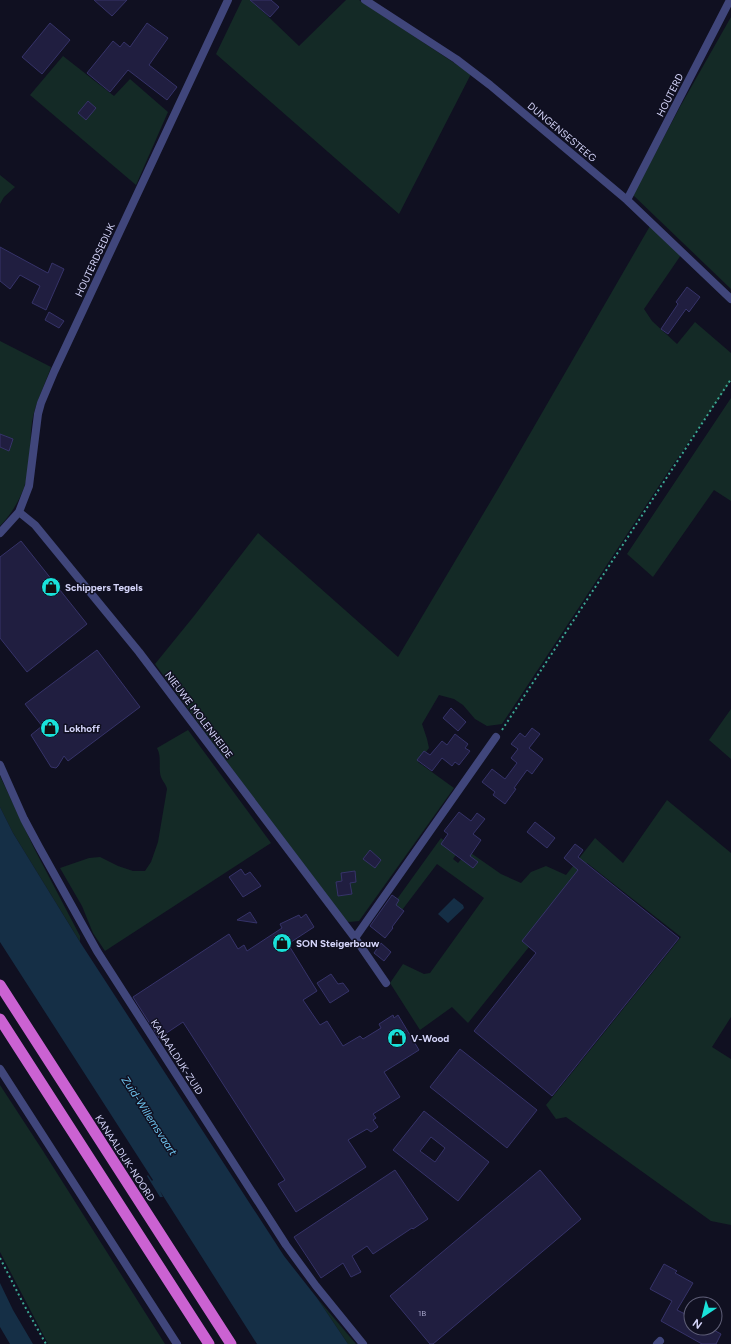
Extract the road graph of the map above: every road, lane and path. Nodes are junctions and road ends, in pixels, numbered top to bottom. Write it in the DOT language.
graph roads {
  1 [pos="228,0"];
  2 [pos="365,0"];
  3 [pos="730,0"];
  4 [pos="627,200"];
  5 [pos="731,299"];
  6 [pos="731,379"];
  7 [pos="19,512"];
  8 [pos="0,533"];
  9 [pos="496,737"];
  10 [pos="0,765"];
  11 [pos="355,938"];
  12 [pos="386,983"];
  13 [pos="0,985"];
  14 [pos="0,1019"];
  15 [pos="0,1069"];
  16 [pos="0,1258"];
  17 [pos="46,1344"];
  18 [pos="176,1344"];
  19 [pos="210,1344"];
  20 [pos="231,1344"];
  21 [pos="363,1344"];
  1 -- 7 [label="street, HOUTERDSEDIJK"];
  2 -- 4 [label="street, DUNGENSESTEEG"];
  3 -- 4 [label="street, HOUTERD"];
  4 -- 5 [label="street, DUNGENSESTEEG"];
  6 -- 9 [label="path"];
  7 -- 8 [label="street, HOUTERDSEDIJK"];
  7 -- 11 [label="street, NIEUWE MOLENHEIDE"];
  9 -- 11 [label="street"];
  10 -- 21 [label="street, KANAALDIJK-ZUID"];
  11 -- 12 [label="street, NIEUWE MOLENHEIDE"];
  13 -- 20 [label="highway, KANAALDIJK-NOORD"];
  14 -- 19 [label="highway"];
  15 -- 18 [label="street"];
  16 -- 17 [label="path"];
}
